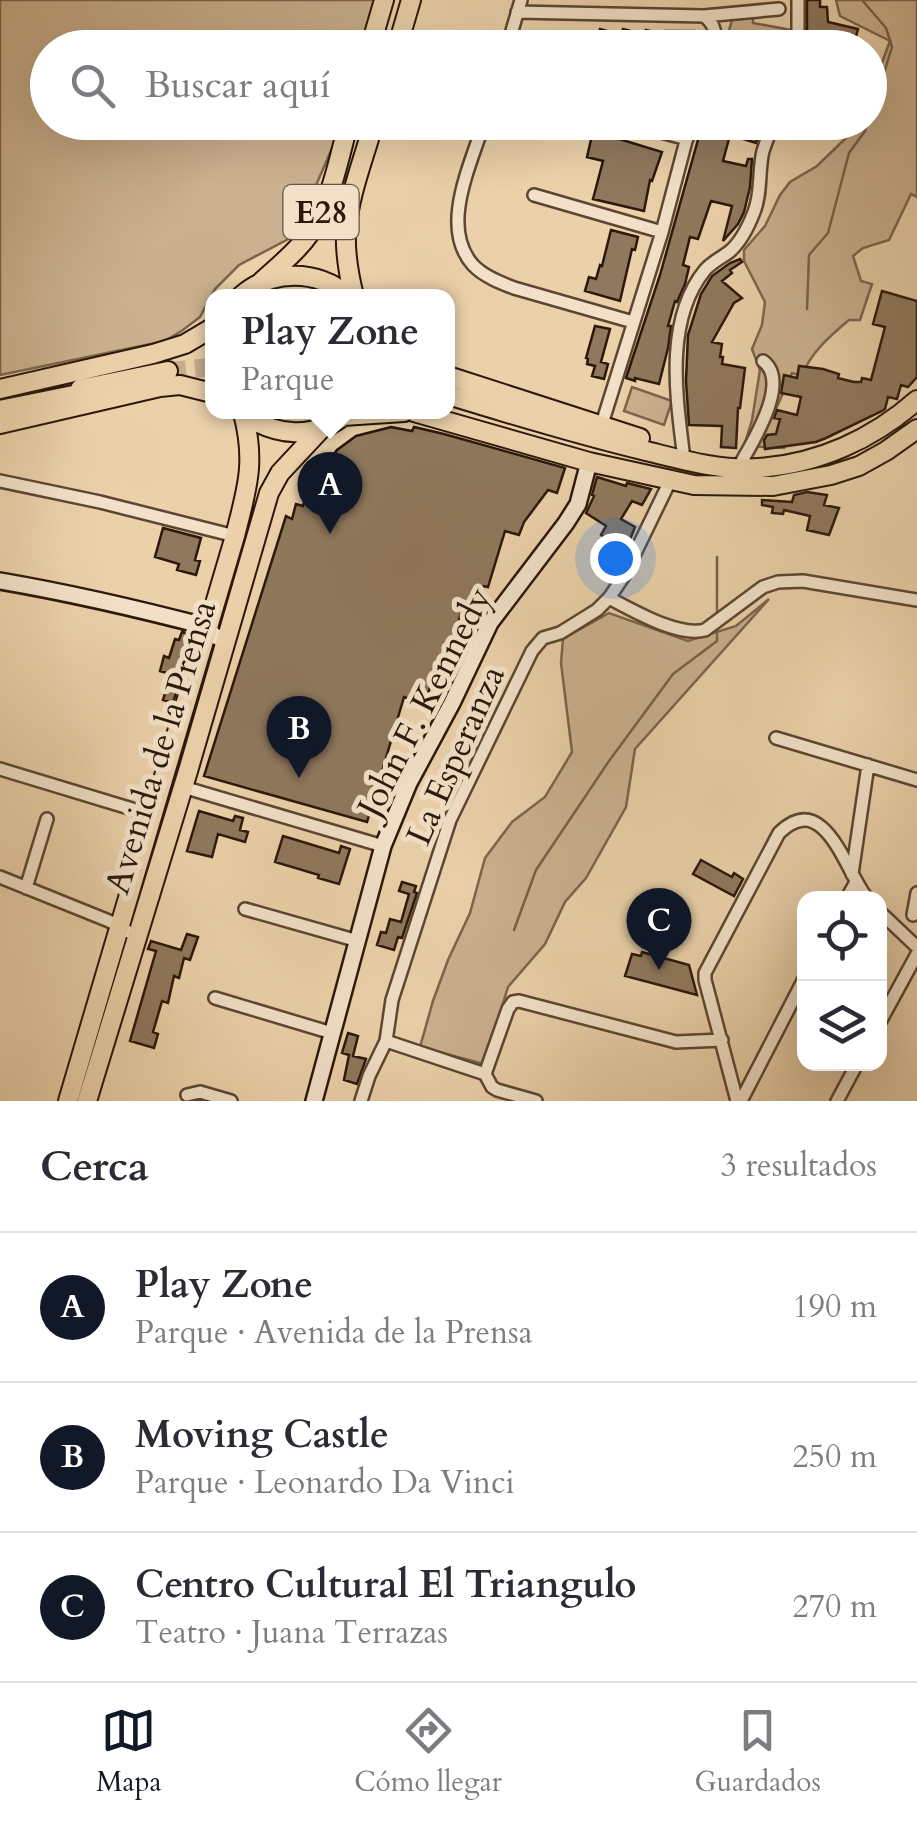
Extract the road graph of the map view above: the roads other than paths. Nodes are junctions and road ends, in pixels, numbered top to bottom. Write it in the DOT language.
graph roads {
  1 [pos="384,0"];
  2 [pos="411,0"];
  3 [pos="798,0"];
  4 [pos="519,6"];
  5 [pos="780,9"];
  6 [pos="704,16"];
  7 [pos="375,30"];
  8 [pos="402,30"];
  9 [pos="715,30"];
  10 [pos="798,30"];
  11 [pos="344,140"];
  12 [pos="369,140"];
  13 [pos="479,140"];
  14 [pos="687,140"];
  15 [pos="767,140"];
  16 [pos="534,195"];
  17 [pos="662,232"];
  18 [pos="260,283"];
  19 [pos="251,289"];
  20 [pos="339,289"];
  21 [pos="350,289"];
  22 [pos="634,322"];
  23 [pos="205,332"];
  24 [pos="763,361"];
  25 [pos="169,373"];
  26 [pos="455,378"];
  27 [pos="0,388"];
  28 [pos="205,391"];
  29 [pos="455,400"];
  30 [pos="455,400"];
  31 [pos="917,400"];
  32 [pos="0,408"];
  33 [pos="244,419"];
  34 [pos="251,419"];
  35 [pos="337,419"];
  36 [pos="438,419"];
  37 [pos="0,424"];
  38 [pos="601,427"];
  39 [pos="322,428"];
  40 [pos="917,428"];
  41 [pos="683,451"];
  42 [pos="742,461"];
  43 [pos="589,462"];
  44 [pos="793,462"];
  45 [pos="671,479"];
  46 [pos="0,481"];
  47 [pos="722,486"];
  48 [pos="235,536"];
  49 [pos="0,581"];
  50 [pos="609,598"];
  51 [pos="917,600"];
  52 [pos="208,627"];
  53 [pos="226,641"];
  54 [pos="776,738"];
  55 [pos="868,765"];
  56 [pos="0,769"];
  57 [pos="917,780"];
  58 [pos="182,787"];
  59 [pos="152,815"];
  60 [pos="47,819"];
  61 [pos="383,846"];
  62 [pos="0,877"];
  63 [pos="854,878"];
  64 [pos="26,888"];
  65 [pos="849,891"];
  66 [pos="863,891"];
  67 [pos="917,893"];
  68 [pos="245,909"];
  69 [pos="914,915"];
  70 [pos="887,919"];
  71 [pos="118,926"];
  72 [pos="136,936"];
  73 [pos="358,941"];
  74 [pos="917,950"];
  75 [pos="803,981"];
  76 [pos="215,998"];
  77 [pos="887,1008"];
  78 [pos="332,1033"];
  79 [pos="722,1040"];
  80 [pos="386,1041"];
  81 [pos="853,1071"];
  82 [pos="485,1074"];
  83 [pos="187,1095"];
  84 [pos="68,1101"];
  85 [pos="87,1101"];
  86 [pos="230,1101"];
  87 [pos="314,1101"];
  88 [pos="360,1101"];
  89 [pos="536,1101"];
  90 [pos="739,1101"];
  91 [pos="836,1101"];
  1 -- 7 [label="main road"];
  2 -- 8 [label="main road"];
  3 -- 10 [label="street"];
  4 -- 6 [label="street"];
  5 -- 6 [label="street"];
  6 -- 9 [label="street"];
  11 -- 18 [label="main road, E28"];
  12 -- 21 [label="main road, E28"];
  13 -- 22 [label="street"];
  14 -- 17 [label="street"];
  15 -- 41 [label="street"];
  16 -- 17 [label="street"];
  17 -- 22 [label="street"];
  18 -- 19 [label="main road, E28"];
  18 -- 20 [label="main road, E28"];
  22 -- 38 [label="street"];
  23 -- 27 [label="main road"];
  24 -- 42 [label="street"];
  25 -- 32 [label="main road"];
  26 -- 38 [label="main road"];
  28 -- 37 [label="main road"];
  29 -- 44 [label="main road"];
  30 -- 47 [label="main road"];
  31 -- 44 [label="main road"];
  33 -- 48 [label="main road, Avenida de la Prensa"];
  34 -- 39 [label="main road"];
  35 -- 39 [label="main road"];
  36 -- 43 [label="main road"];
  38 -- 41 [label="main road"];
  39 -- 53 [label="main road, Avenida de la Prensa"];
  40 -- 47 [label="main road"];
  41 -- 42 [label="main road"];
  42 -- 44 [label="main road"];
  43 -- 45 [label="main road"];
  43 -- 61 [label="main road, John F. Kennedy"];
  45 -- 47 [label="main road"];
  45 -- 50 [label="street, La Esperanza"];
  46 -- 48 [label="street"];
  48 -- 52 [label="main road, Avenida de la Prensa"];
  49 -- 52 [label="main road"];
  50 -- 51 [label="street"];
  50 -- 80 [label="street, La Esperanza"];
  52 -- 53 [label="main road"];
  52 -- 59 [label="main road, Avenida de la Prensa"];
  53 -- 58 [label="main road, Avenida de la Prensa"];
  54 -- 55 [label="street"];
  55 -- 57 [label="street"];
  55 -- 63 [label="street"];
  56 -- 59 [label="street"];
  58 -- 61 [label="street"];
  58 -- 72 [label="main road, Avenida de la Prensa"];
  59 -- 71 [label="main road, Avenida de la Prensa"];
  60 -- 64 [label="street"];
  61 -- 73 [label="main road, John F. Kennedy"];
  62 -- 64 [label="street"];
  63 -- 65 [label="street"];
  63 -- 66 [label="street"];
  63 -- 79 [label="street"];
  64 -- 71 [label="street"];
  67 -- 69 [label="street"];
  68 -- 73 [label="street"];
  70 -- 74 [label="street"];
  71 -- 72 [label="street"];
  71 -- 84 [label="main road, Avenida de la Prensa"];
  72 -- 85 [label="main road, Avenida de la Prensa"];
  73 -- 78 [label="main road, John F. Kennedy"];
  74 -- 77 [label="street"];
  75 -- 90 [label="street"];
  76 -- 78 [label="street"];
  78 -- 87 [label="main road, John F. Kennedy"];
  79 -- 82 [label="street"];
  79 -- 90 [label="street"];
  80 -- 82 [label="street"];
  80 -- 88 [label="street, La Esperanza"];
  81 -- 91 [label="street"];
  82 -- 89 [label="street"];
  83 -- 86 [label="street"];
}
